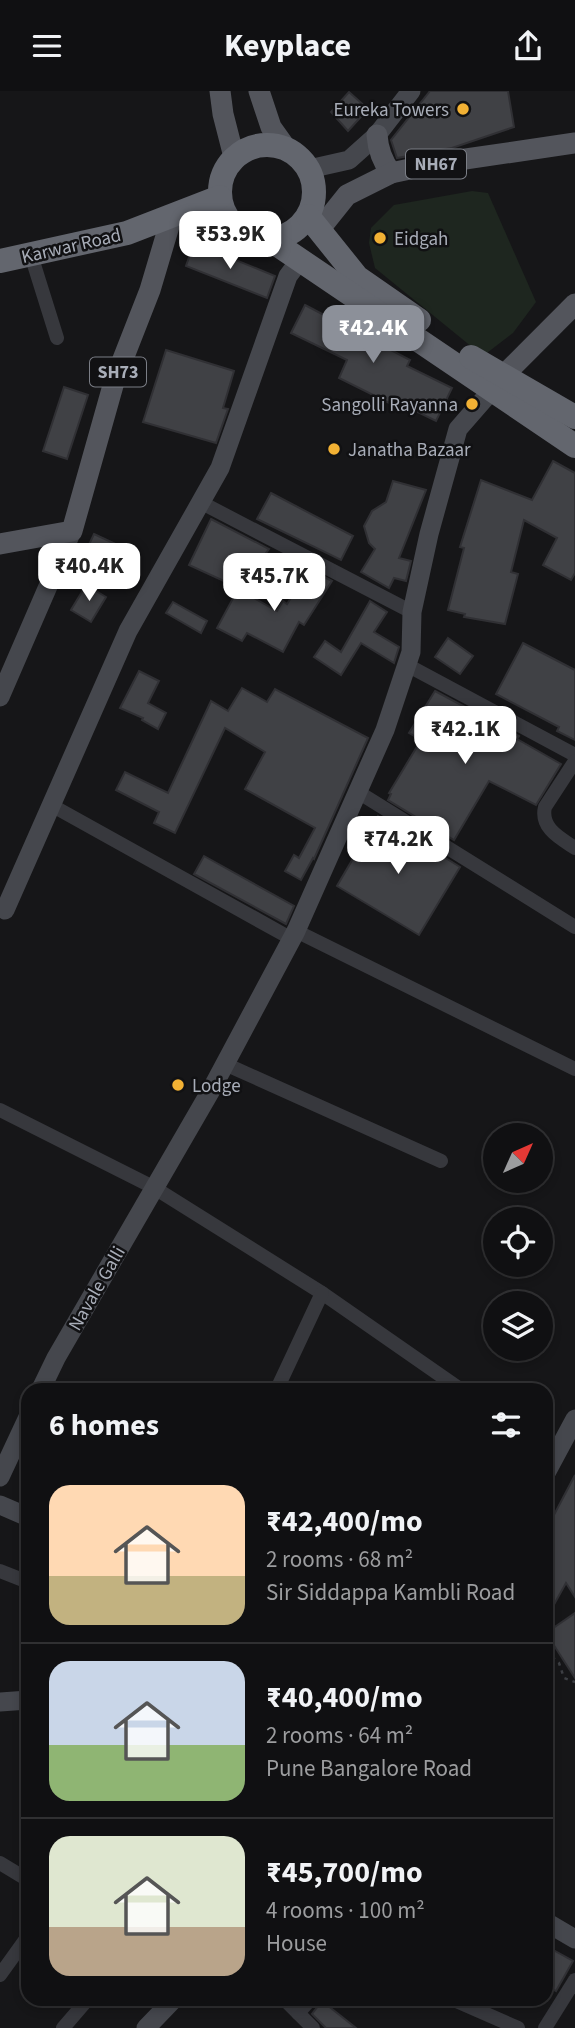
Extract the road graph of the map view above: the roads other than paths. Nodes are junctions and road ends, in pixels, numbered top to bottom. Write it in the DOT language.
graph roads {
  1 [pos="220,91"];
  2 [pos="259,91"];
  3 [pos="411,91"];
  4 [pos="377,135"];
  5 [pos="575,143"];
  6 [pos="286,148"];
  7 [pos="234,157"];
  8 [pos="309,169"];
  9 [pos="391,173"];
  10 [pos="220,197"];
  11 [pos="172,216"];
  12 [pos="314,223"];
  13 [pos="269,239"];
  14 [pos="31,255"];
  15 [pos="300,260"];
  16 [pos="0,261"];
  17 [pos="575,305"];
  18 [pos="57,338"];
  19 [pos="498,383"];
  20 [pos="575,417"];
  21 [pos="575,446"];
  22 [pos="202,503"];
  23 [pos="72,530"];
  24 [pos="0,544"];
  25 [pos="412,612"];
  26 [pos="407,665"];
  27 [pos="0,697"];
  28 [pos="575,755"];
  29 [pos="575,761"];
  30 [pos="358,792"];
  31 [pos="51,806"];
  32 [pos="575,848"];
  33 [pos="2,910"];
  34 [pos="575,926"];
  35 [pos="294,935"];
  36 [pos="225,1064"];
  37 [pos="575,1069"];
  38 [pos="0,1110"];
  39 [pos="441,1161"];
  40 [pos="153,1187"];
  41 [pos="322,1293"];
  42 [pos="44,1383"];
  43 [pos="280,1383"];
  44 [pos="451,1383"];
  45 [pos="575,1419"];
  46 [pos="21,1432"];
  47 [pos="553,1454"];
  48 [pos="0,1477"];
  49 [pos="0,1505"];
  50 [pos="21,1514"];
  51 [pos="0,1571"];
  52 [pos="21,1578"];
  53 [pos="21,1700"];
  54 [pos="0,1702"];
  55 [pos="0,1863"];
  56 [pos="21,1876"];
  57 [pos="553,1926"];
  58 [pos="575,1939"];
  59 [pos="21,1946"];
  60 [pos="0,1975"];
  61 [pos="575,1980"];
  62 [pos="82,2006"];
  63 [pos="167,2006"];
  64 [pos="291,2006"];
  65 [pos="304,2006"];
  66 [pos="468,2006"];
  67 [pos="298,2013"];
  68 [pos="64,2028"];
  69 [pos="145,2028"];
  70 [pos="313,2028"];
  71 [pos="518,2028"];
  72 [pos="545,2028"];
  1 -- 7 [label="main road"];
  2 -- 6 [label="main road"];
  3 -- 4 [label="street"];
  4 -- 8 [label="street"];
  4 -- 9 [label="main road"];
  5 -- 9 [label="main road, NH67"];
  6 -- 7 [label="highway"];
  6 -- 8 [label="highway"];
  7 -- 10 [label="highway"];
  8 -- 12 [label="highway"];
  9 -- 12 [label="main road, NH67"];
  10 -- 11 [label="highway, Karwar Road"];
  10 -- 13 [label="highway"];
  11 -- 14 [label="highway, Karwar Road"];
  11 -- 23 [label="main road, SH73"];
  12 -- 13 [label="highway, NH67"];
  12 -- 19 [label="highway"];
  13 -- 15 [label="highway"];
  14 -- 16 [label="highway, Karwar Road"];
  14 -- 18 [label="street"];
  15 -- 19 [label="highway"];
  15 -- 22 [label="street"];
  17 -- 19 [label="main road"];
  19 -- 20 [label="highway"];
  19 -- 21 [label="highway"];
  19 -- 25 [label="street, Navale Galli"];
  22 -- 25 [label="street"];
  22 -- 31 [label="street"];
  23 -- 24 [label="main road"];
  23 -- 27 [label="street"];
  25 -- 26 [label="street, Navale Galli"];
  26 -- 28 [label="street"];
  26 -- 30 [label="street, Navale Galli"];
  29 -- 32 [label="street"];
  30 -- 34 [label="street"];
  30 -- 35 [label="street, Navale Galli"];
  31 -- 33 [label="street"];
  31 -- 35 [label="street"];
  35 -- 36 [label="street, Navale Galli"];
  35 -- 37 [label="street"];
  36 -- 39 [label="street"];
  36 -- 40 [label="street, Navale Galli"];
  38 -- 40 [label="street"];
  40 -- 41 [label="street"];
  40 -- 42 [label="street, Navale Galli"];
  41 -- 43 [label="street"];
  41 -- 44 [label="street"];
  45 -- 47 [label="street"];
  46 -- 48 [label="street"];
  49 -- 50 [label="street"];
  51 -- 52 [label="street"];
  53 -- 54 [label="street"];
  55 -- 56 [label="street"];
  57 -- 58 [label="street"];
  59 -- 60 [label="street"];
  61 -- 72 [label="street"];
  62 -- 68 [label="street"];
  63 -- 69 [label="street"];
  64 -- 67 [label="street"];
  65 -- 67 [label="street"];
  66 -- 71 [label="street"];
  67 -- 70 [label="street"];
}
